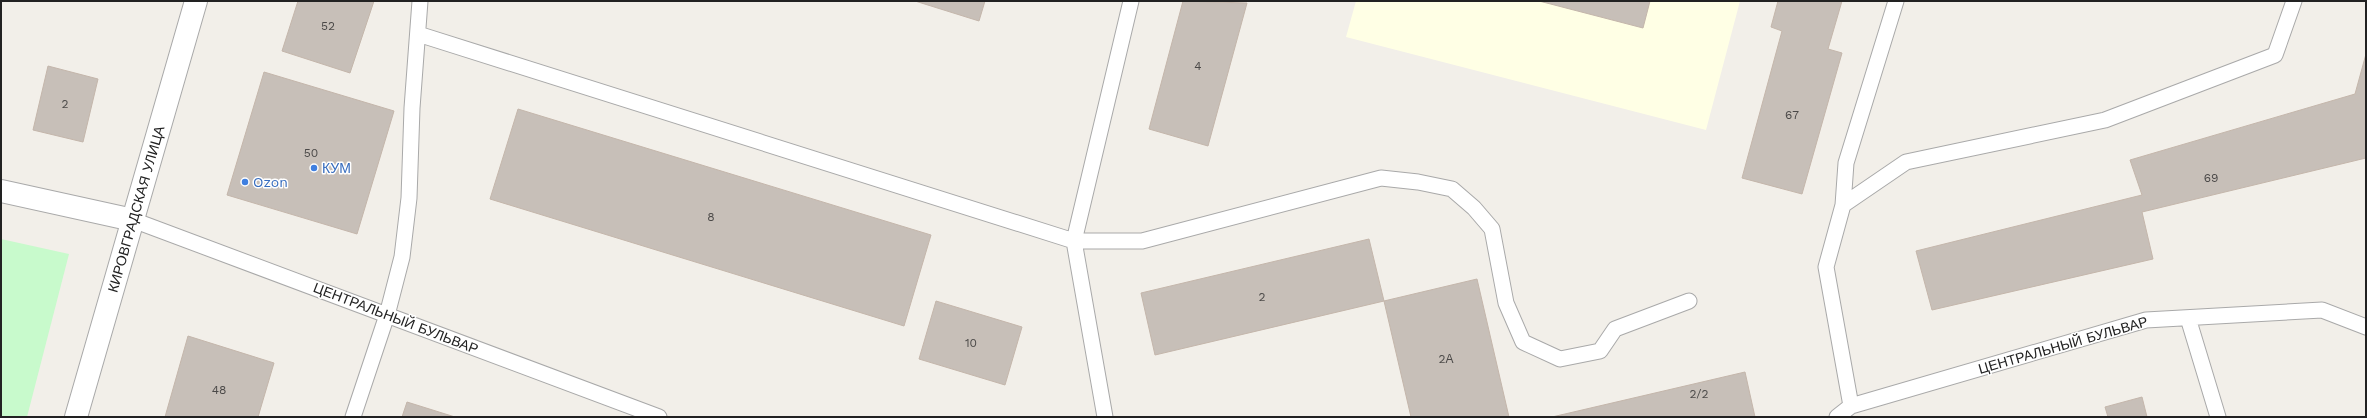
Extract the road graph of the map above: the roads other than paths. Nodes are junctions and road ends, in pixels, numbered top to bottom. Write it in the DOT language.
graph roads {
  1 [pos="196,1"];
  2 [pos="420,1"];
  3 [pos="1131,1"];
  4 [pos="1896,1"];
  5 [pos="2294,1"];
  6 [pos="418,34"];
  7 [pos="1,191"];
  8 [pos="1843,205"];
  9 [pos="133,220"];
  10 [pos="1074,241"];
  11 [pos="1689,301"];
  12 [pos="387,315"];
  13 [pos="2188,318"];
  14 [pos="2366,327"];
  15 [pos="1851,406"];
  16 [pos="76,417"];
  17 [pos="354,417"];
  18 [pos="659,417"];
  19 [pos="1105,417"];
  20 [pos="1837,417"];
  21 [pos="2218,417"];
  1 -- 9 [label="street, КИРОВГРАДСКАЯ УЛИЦА"];
  2 -- 6 [label="lane"];
  3 -- 10 [label="lane"];
  4 -- 8 [label="lane"];
  5 -- 8 [label="lane"];
  6 -- 10 [label="lane"];
  6 -- 12 [label="lane"];
  7 -- 9 [label="street"];
  8 -- 15 [label="lane"];
  9 -- 12 [label="lane, ЦЕНТРАЛЬНЫЙ БУЛЬВАР"];
  9 -- 16 [label="street, КИРОВГРАДСКАЯ УЛИЦА"];
  10 -- 11 [label="lane"];
  10 -- 19 [label="lane"];
  12 -- 17 [label="lane"];
  12 -- 18 [label="lane, ЦЕНТРАЛЬНЫЙ БУЛЬВАР"];
  13 -- 14 [label="lane, ЦЕНТРАЛЬНЫЙ БУЛЬВАР"];
  13 -- 15 [label="lane, ЦЕНТРАЛЬНЫЙ БУЛЬВАР"];
  13 -- 21 [label="lane"];
  15 -- 20 [label="lane, ЦЕНТРАЛЬНЫЙ БУЛЬВАР"];
}
